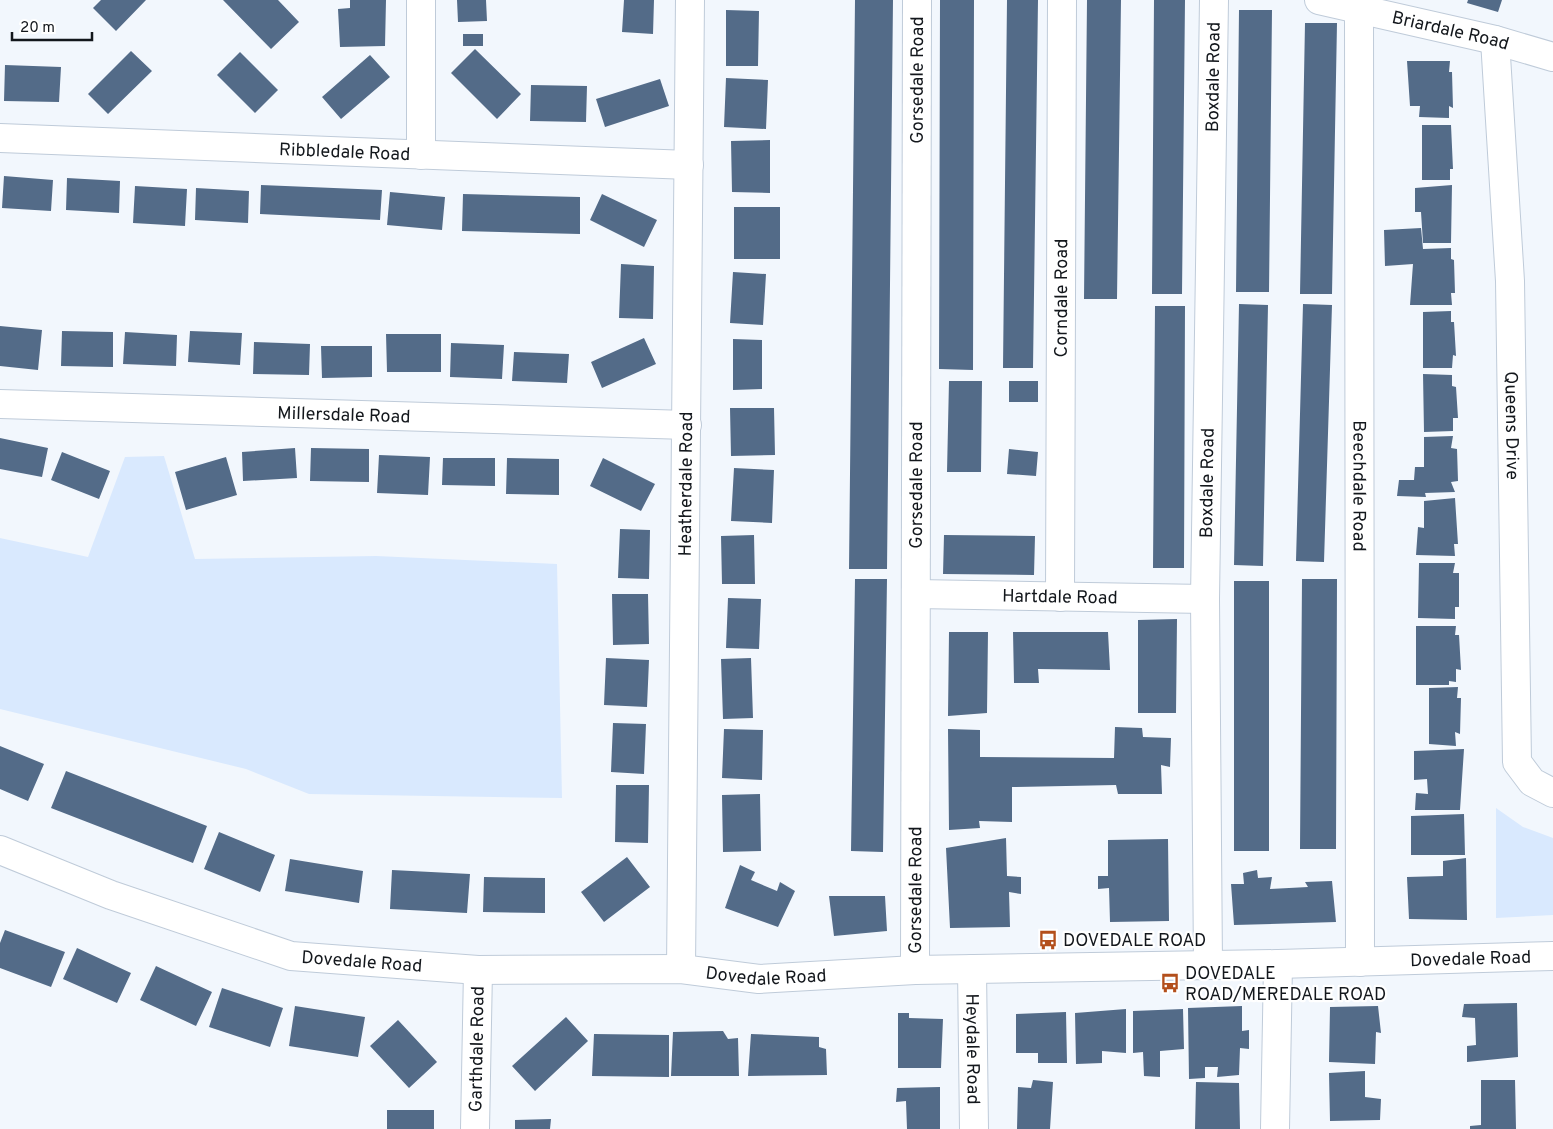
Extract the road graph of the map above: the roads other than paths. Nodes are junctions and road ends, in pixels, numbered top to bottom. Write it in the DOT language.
graph roads {
  1 [pos="421,0"];
  2 [pos="690,0"];
  3 [pos="917,0"];
  4 [pos="1062,0"];
  5 [pos="1214,0"];
  6 [pos="1319,0"];
  7 [pos="1359,10"];
  8 [pos="1506,44"];
  9 [pos="1553,57"];
  10 [pos="0,138"];
  11 [pos="421,155"];
  12 [pos="689,165"];
  13 [pos="0,404"];
  14 [pos="687,425"];
  15 [pos="916,594"];
  16 [pos="1060,597"];
  17 [pos="1205,599"];
  18 [pos="1553,793"];
  19 [pos="0,850"];
  20 [pos="1553,956"];
  21 [pos="1360,962"];
  22 [pos="1278,964"];
  23 [pos="1208,965"];
  24 [pos="972,968"];
  25 [pos="681,969"];
  26 [pos="478,970"];
  27 [pos="915,970"];
  28 [pos="475,1129"];
  29 [pos="974,1129"];
  30 [pos="1275,1129"];
  1 -- 11 [label="street"];
  2 -- 12 [label="street, Heatherdale Road"];
  3 -- 15 [label="street, Gorsedale Road"];
  4 -- 16 [label="street, Corndale Road"];
  5 -- 17 [label="street, Boxdale Road"];
  6 -- 7 [label="street, Briardale Road"];
  7 -- 8 [label="street, Briardale Road"];
  7 -- 21 [label="street, Beechdale Road"];
  8 -- 9 [label="street, Briardale Road"];
  8 -- 18 [label="street, Queens Drive"];
  10 -- 11 [label="street, Ribbledale Road"];
  11 -- 12 [label="street, Ribbledale Road"];
  12 -- 14 [label="street, Heatherdale Road"];
  13 -- 14 [label="street, Millersdale Road"];
  14 -- 25 [label="street, Heatherdale Road"];
  15 -- 16 [label="street, Hartdale Road"];
  15 -- 27 [label="street, Gorsedale Road"];
  16 -- 17 [label="street, Hartdale Road"];
  17 -- 23 [label="street, Boxdale Road"];
  19 -- 26 [label="street, Dovedale Road"];
  20 -- 21 [label="street, Dovedale Road"];
  21 -- 22 [label="street, Dovedale Road"];
  22 -- 23 [label="street, Dovedale Road"];
  22 -- 30 [label="street"];
  23 -- 24 [label="street, Dovedale Road"];
  24 -- 27 [label="street, Dovedale Road"];
  24 -- 29 [label="street, Heydale Road"];
  25 -- 26 [label="street, Dovedale Road"];
  25 -- 27 [label="street, Dovedale Road"];
  26 -- 28 [label="street, Garthdale Road"];
}
